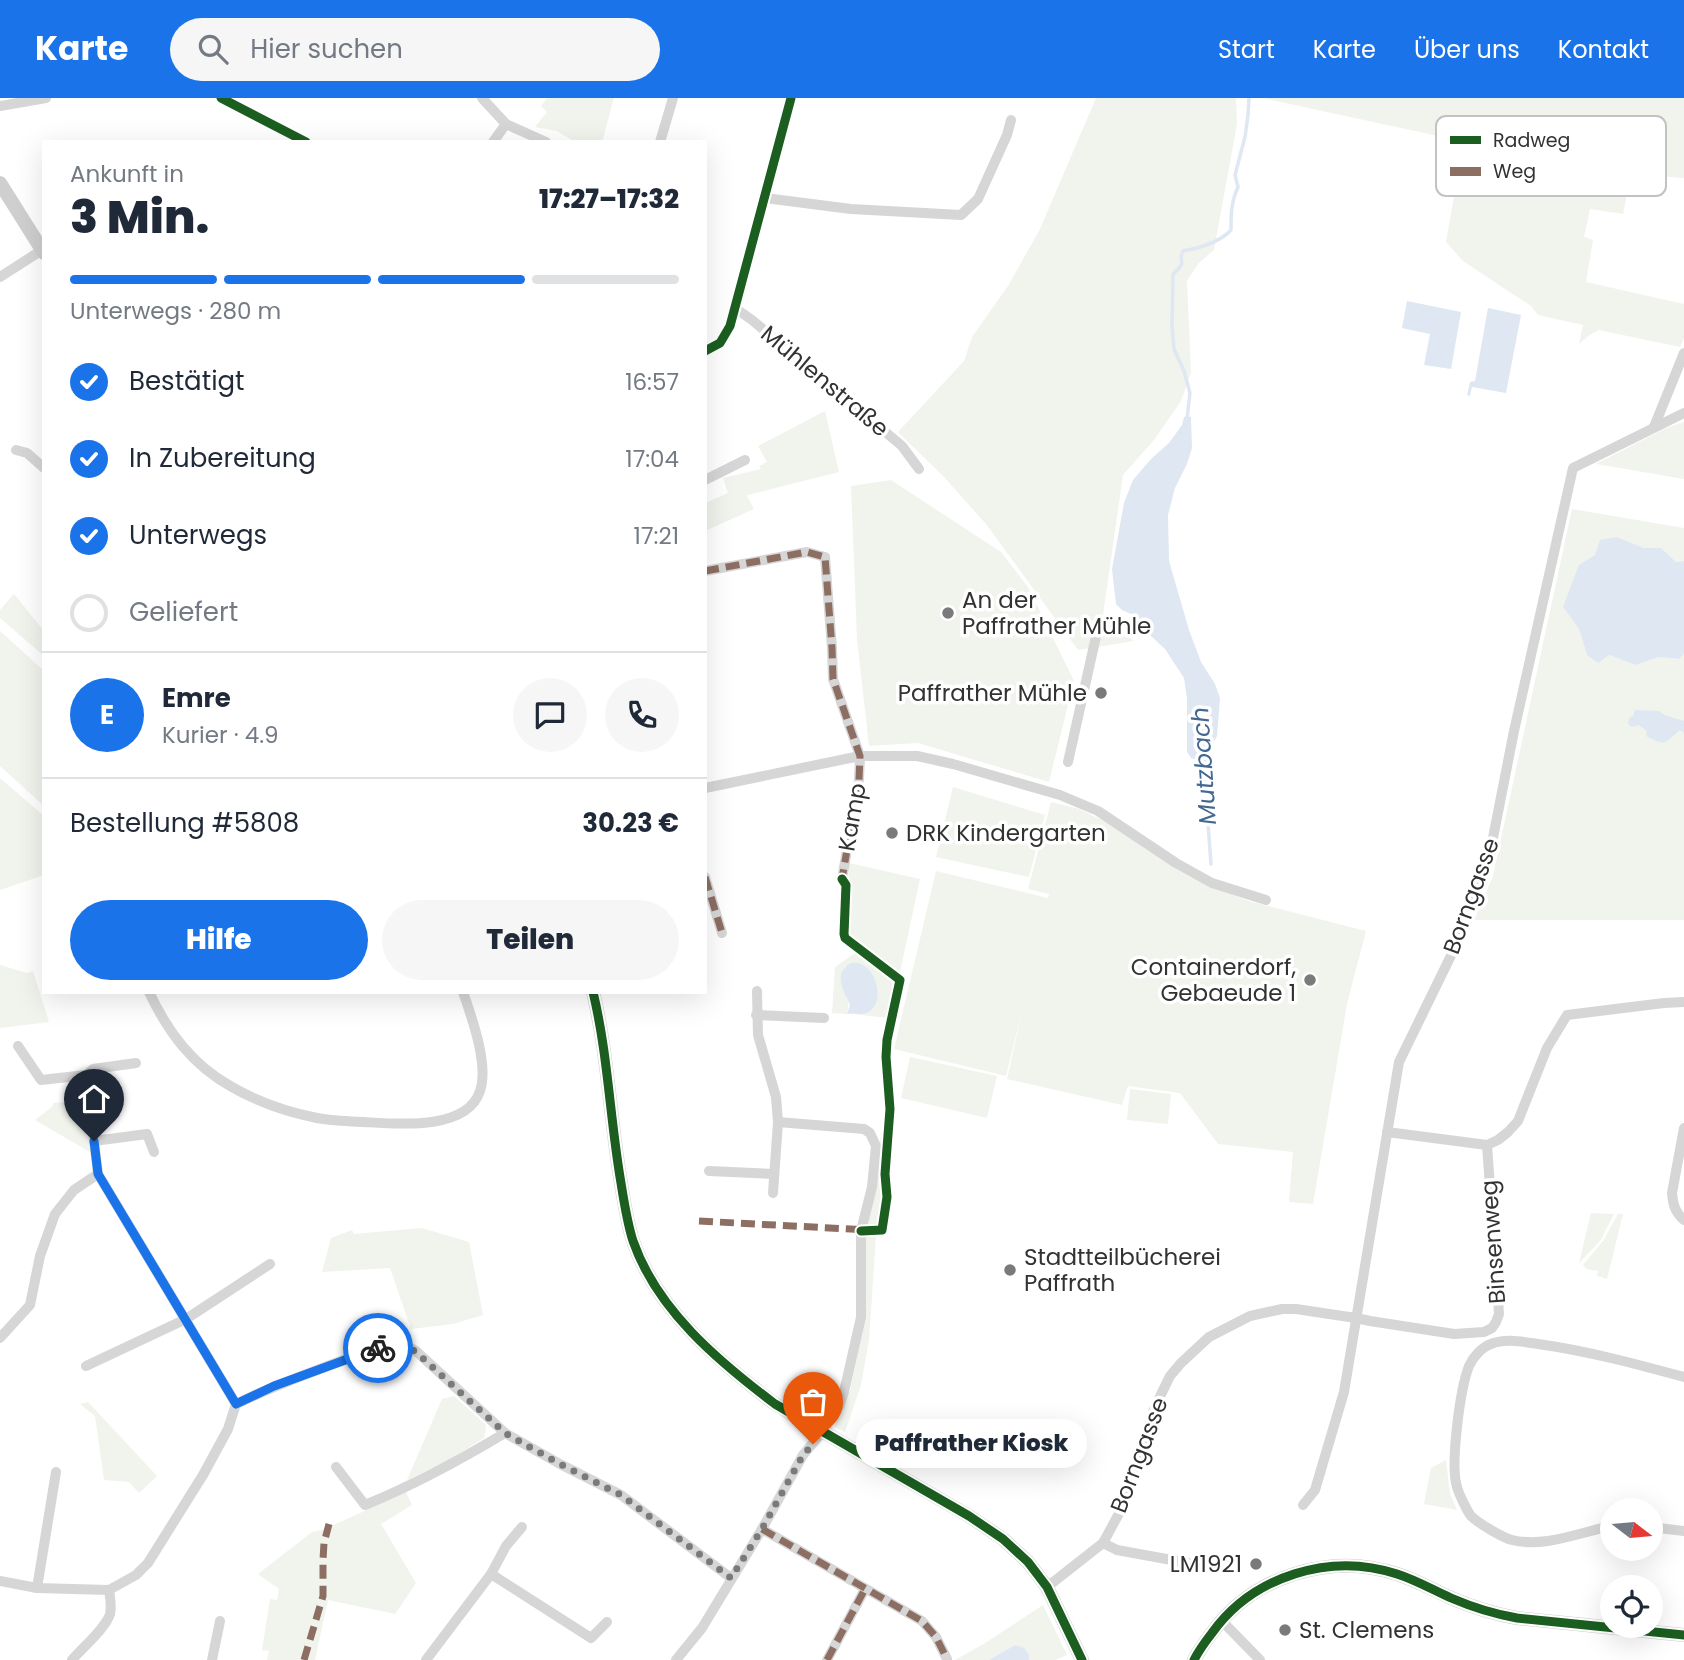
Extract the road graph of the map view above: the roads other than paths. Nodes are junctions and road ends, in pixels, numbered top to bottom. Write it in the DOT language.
graph roads {
  1 [pos="46,98"];
  2 [pos="221,98"];
  3 [pos="482,98"];
  4 [pos="673,98"];
  5 [pos="791,98"];
  6 [pos="0,106"];
  7 [pos="1011,120"];
  8 [pos="506,124"];
  9 [pos="302,140"];
  10 [pos="494,140"];
  11 [pos="542,140"];
  12 [pos="661,140"];
  13 [pos="0,183"];
  14 [pos="765,198"];
  15 [pos="42,250"];
  16 [pos="42,253"];
  17 [pos="0,278"];
  18 [pos="735,308"];
  19 [pos="707,350"];
  20 [pos="1684,353"];
  21 [pos="1684,413"];
  22 [pos="1654,427"];
  23 [pos="16,450"];
  24 [pos="745,460"];
  25 [pos="42,466"];
  26 [pos="919,469"];
  27 [pos="707,479"];
  28 [pos="707,570"];
  29 [pos="1097,632"];
  30 [pos="860,756"];
  31 [pos="1068,762"];
  32 [pos="707,788"];
  33 [pos="842,879"];
  34 [pos="707,884"];
  35 [pos="1266,900"];
  36 [pos="722,933"];
  37 [pos="757,991"];
  38 [pos="150,994"];
  39 [pos="464,994"];
  40 [pos="593,994"];
  41 [pos="1684,1002"];
  42 [pos="756,1015"];
  43 [pos="824,1018"];
  44 [pos="18,1045"];
  45 [pos="136,1063"];
  46 [pos="86,1075"];
  47 [pos="778,1122"];
  48 [pos="1684,1128"];
  49 [pos="1387,1132"];
  50 [pos="94,1141"];
  51 [pos="1487,1145"];
  52 [pos="154,1152"];
  53 [pos="709,1171"];
  54 [pos="98,1174"];
  55 [pos="774,1174"];
  56 [pos="773,1193"];
  57 [pos="1684,1220"];
  58 [pos="270,1264"];
  59 [pos="186,1318"];
  60 [pos="1356,1318"];
  61 [pos="0,1338"];
  62 [pos="86,1366"];
  63 [pos="1684,1377"];
  64 [pos="236,1404"];
  65 [pos="822,1432"];
  66 [pos="505,1433"];
  67 [pos="336,1466"];
  68 [pos="57,1472"];
  69 [pos="1303,1505"];
  70 [pos="522,1527"];
  71 [pos="762,1529"];
  72 [pos="1663,1529"];
  73 [pos="1600,1530"];
  74 [pos="1684,1531"];
  75 [pos="1103,1543"];
  76 [pos="1221,1569"];
  77 [pos="491,1574"];
  78 [pos="731,1578"];
  79 [pos="0,1581"];
  80 [pos="1047,1587"];
  81 [pos="37,1588"];
  82 [pos="865,1589"];
  83 [pos="109,1590"];
  84 [pos="1221,1620"];
  85 [pos="220,1621"];
  86 [pos="607,1622"];
  87 [pos="1684,1635"];
  88 [pos="947,1659"];
  89 [pos="72,1660"];
  90 [pos="212,1660"];
  91 [pos="426,1660"];
  92 [pos="676,1660"];
  93 [pos="827,1660"];
  94 [pos="1082,1660"];
  95 [pos="1194,1660"];
  96 [pos="1260,1660"];
  1 -- 6 [label="street"];
  2 -- 9 [label="street"];
  3 -- 8 [label="street"];
  4 -- 12 [label="street"];
  5 -- 14 [label="street"];
  7 -- 14 [label="street"];
  8 -- 10 [label="street"];
  8 -- 11 [label="street"];
  13 -- 15 [label="main road"];
  14 -- 18 [label="street"];
  16 -- 17 [label="street"];
  18 -- 19 [label="street, Mühlenstraße"];
  18 -- 26 [label="street, Mühlenstraße"];
  20 -- 22 [label="street"];
  21 -- 22 [label="street"];
  22 -- 49 [label="street, Borngasse"];
  23 -- 25 [label="street"];
  24 -- 27 [label="street"];
  28 -- 30 [label="street"];
  29 -- 31 [label="street"];
  30 -- 32 [label="street"];
  30 -- 33 [label="street, Kamp"];
  30 -- 35 [label="street"];
  34 -- 36 [label="street"];
  37 -- 42 [label="street"];
  38 -- 39 [label="street"];
  40 -- 65 [label="main road"];
  41 -- 51 [label="street"];
  42 -- 43 [label="street"];
  42 -- 47 [label="street"];
  44 -- 46 [label="street"];
  45 -- 46 [label="street"];
  46 -- 50 [label="street"];
  47 -- 55 [label="street"];
  47 -- 65 [label="street"];
  48 -- 57 [label="street"];
  49 -- 51 [label="street"];
  49 -- 60 [label="street, Borngasse"];
  50 -- 52 [label="street"];
  50 -- 54 [label="street"];
  51 -- 60 [label="street, Binsenweg"];
  53 -- 55 [label="street"];
  54 -- 59 [label="street"];
  54 -- 61 [label="street"];
  55 -- 56 [label="street"];
  58 -- 59 [label="street"];
  59 -- 62 [label="street"];
  59 -- 64 [label="street"];
  60 -- 69 [label="street, Borngasse"];
  60 -- 75 [label="street, Borngasse"];
  63 -- 73 [label="street"];
  64 -- 66 [label="street"];
  64 -- 83 [label="street"];
  65 -- 71 [label="street"];
  65 -- 80 [label="main road"];
  66 -- 67 [label="street"];
  66 -- 78 [label="street"];
  68 -- 81 [label="street"];
  70 -- 77 [label="street"];
  71 -- 78 [label="street"];
  71 -- 82 [label="street"];
  72 -- 74 [label="street"];
  75 -- 76 [label="street"];
  75 -- 80 [label="street, Borngasse"];
  77 -- 86 [label="street"];
  77 -- 91 [label="street"];
  78 -- 92 [label="street"];
  79 -- 81 [label="street"];
  80 -- 94 [label="main road"];
  81 -- 83 [label="street"];
  82 -- 88 [label="street"];
  82 -- 93 [label="street"];
  83 -- 89 [label="street"];
  84 -- 87 [label="main road"];
  84 -- 95 [label="main road"];
  84 -- 96 [label="street"];
  85 -- 90 [label="street"];
}
